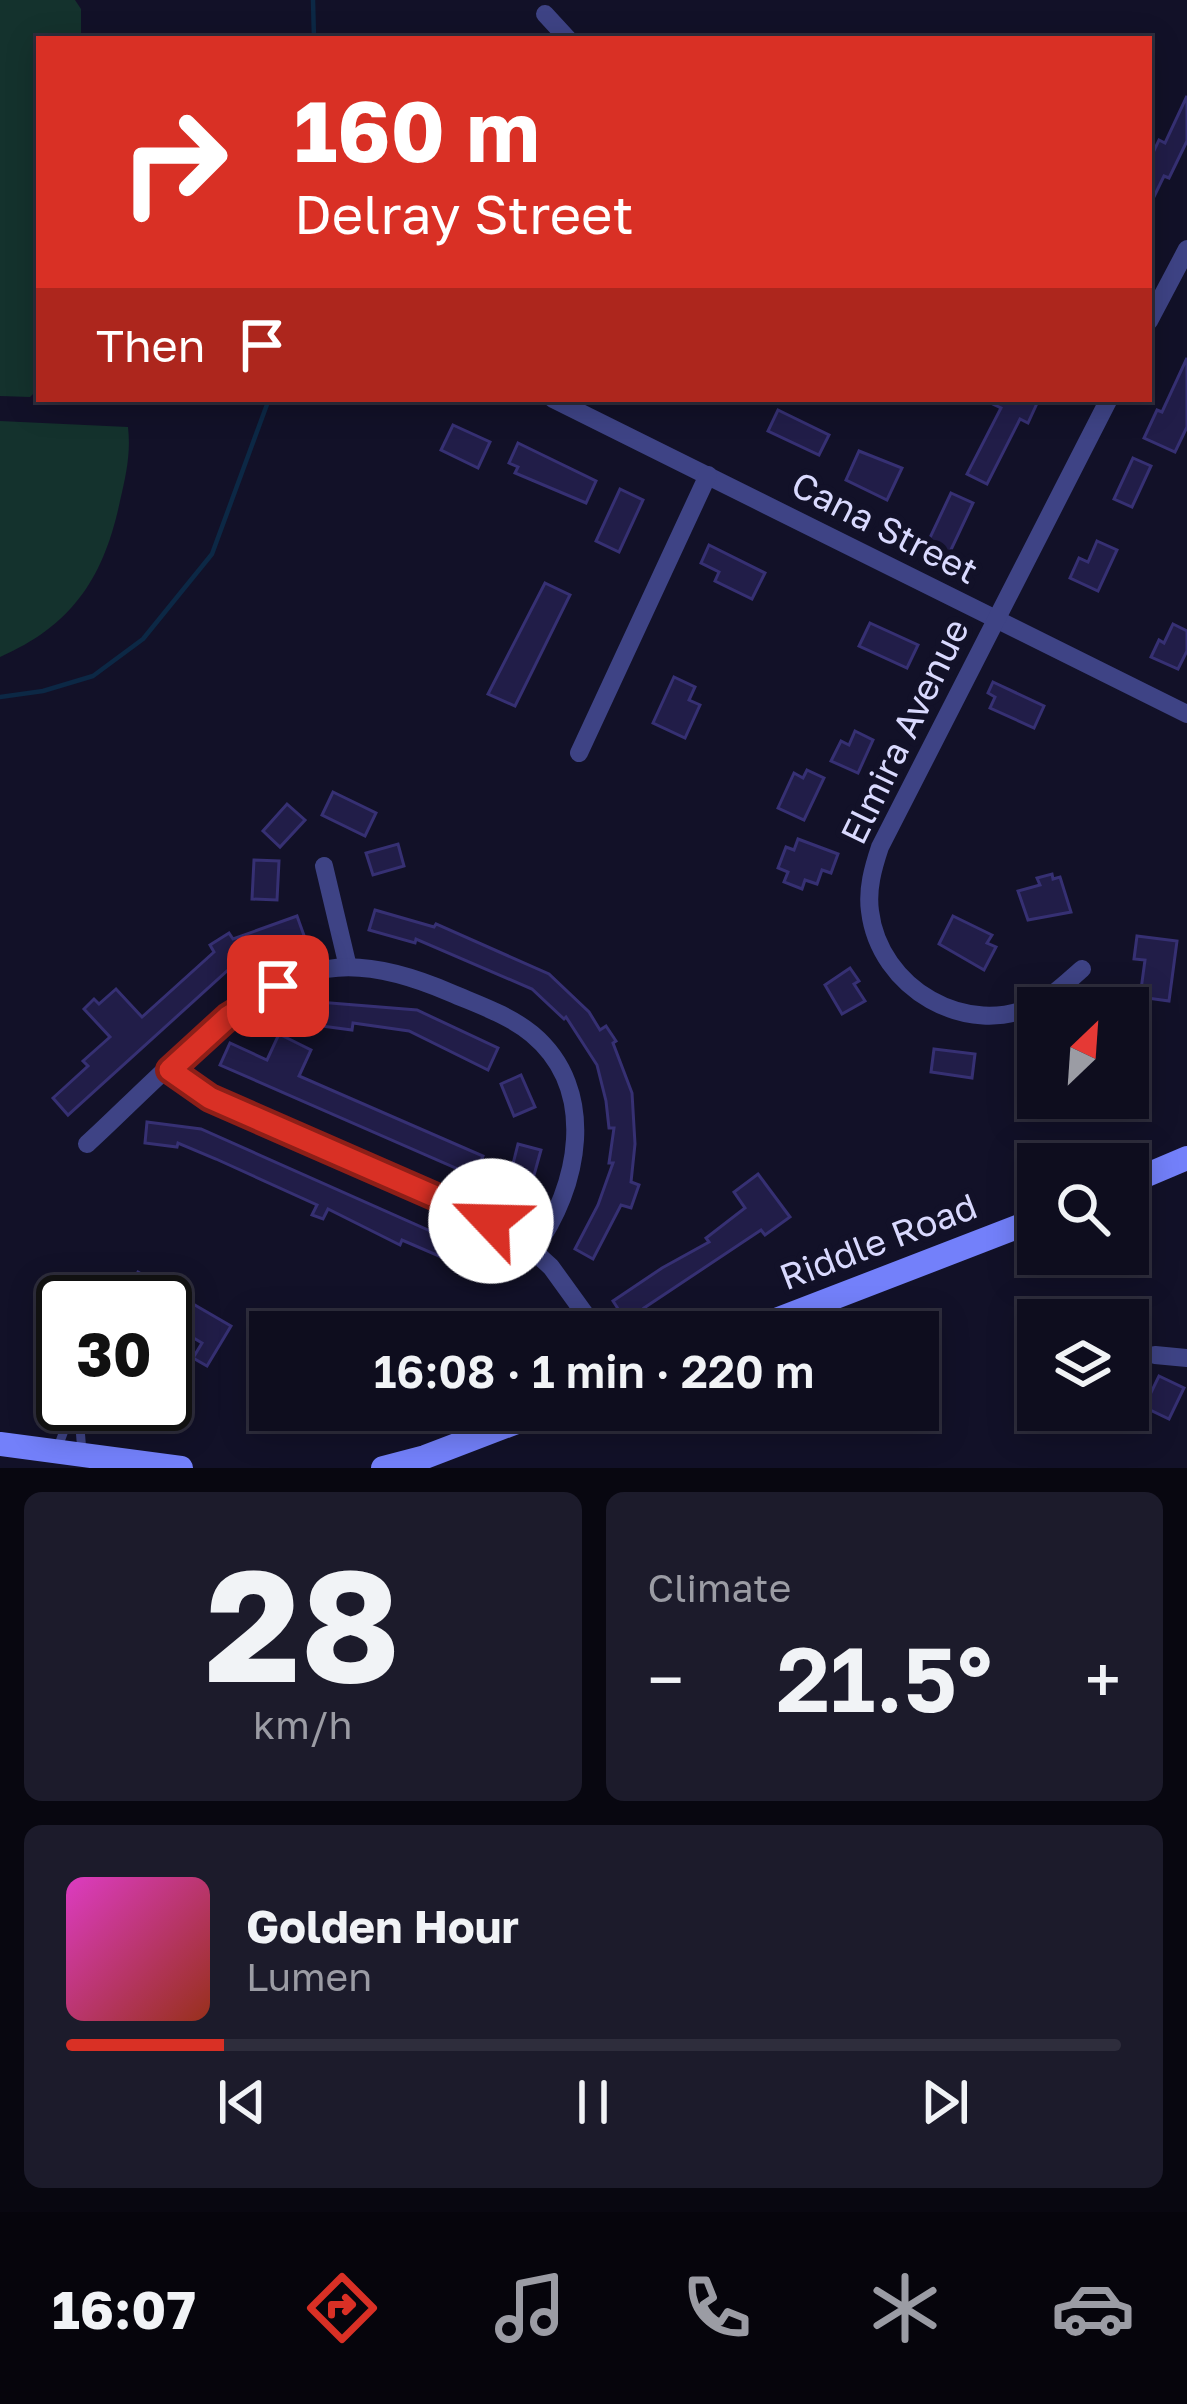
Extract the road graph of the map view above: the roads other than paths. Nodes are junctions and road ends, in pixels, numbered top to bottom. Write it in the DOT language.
graph roads {
  1 [pos="545,14"];
  2 [pos="565,36"];
  3 [pos="1187,249"];
  4 [pos="1155,293"];
  5 [pos="559,402"];
  6 [pos="1107,402"];
  7 [pos="708,475"];
  8 [pos="995,619"];
  9 [pos="1187,714"];
  10 [pos="579,753"];
  11 [pos="324,866"];
  12 [pos="348,967"];
  13 [pos="1082,969"];
  14 [pos="170,1070"];
  15 [pos="86,1144"];
  16 [pos="1187,1158"];
  17 [pos="1149,1174"];
  18 [pos="1017,1227"];
  19 [pos="534,1250"];
  20 [pos="584,1311"];
  21 [pos="799,1311"];
  22 [pos="1155,1355"];
  23 [pos="1187,1358"];
  24 [pos="64,1431"];
  25 [pos="80,1431"];
  26 [pos="493,1431"];
  27 [pos="0,1444"];
  28 [pos="56,1452"];
  29 [pos="82,1455"];
  30 [pos="182,1468"];
  31 [pos="383,1468"];
  1 -- 2 [label="street"];
  3 -- 4 [label="street"];
  5 -- 7 [label="street, Cana Street"];
  6 -- 8 [label="street, Elmira Avenue"];
  7 -- 8 [label="street, Cana Street"];
  7 -- 10 [label="street"];
  8 -- 9 [label="street, Cana Street"];
  8 -- 13 [label="street, Elmira Avenue"];
  11 -- 12 [label="street"];
  12 -- 14 [label="street"];
  12 -- 19 [label="street"];
  14 -- 15 [label="street"];
  14 -- 19 [label="street"];
  16 -- 17 [label="main road"];
  18 -- 21 [label="main road, Riddle Road"];
  19 -- 20 [label="street"];
  22 -- 23 [label="street"];
  24 -- 28 [label="lane"];
  25 -- 29 [label="lane"];
  26 -- 31 [label="main road"];
  27 -- 28 [label="main road"];
  28 -- 29 [label="main road"];
  29 -- 30 [label="main road"];
}
